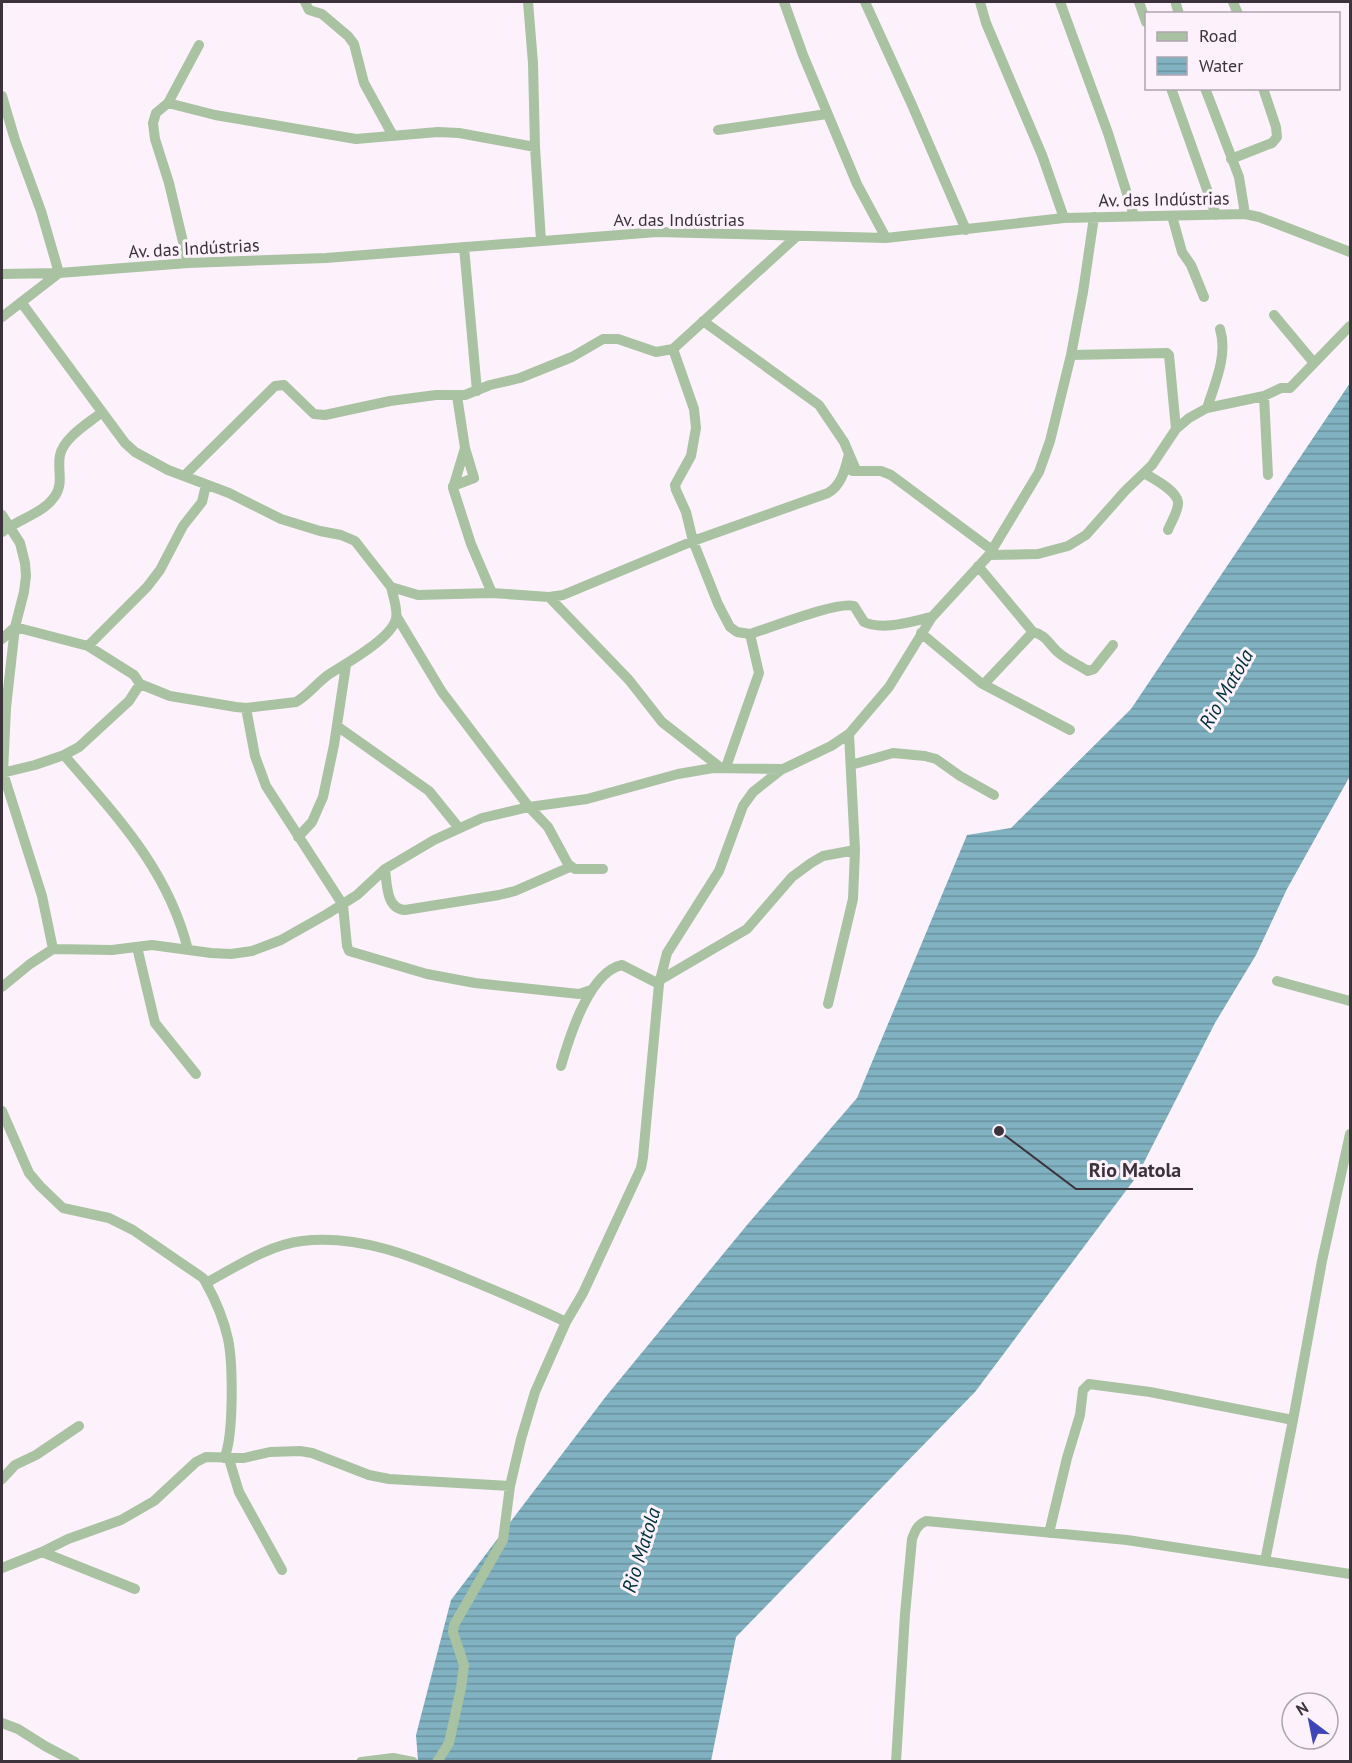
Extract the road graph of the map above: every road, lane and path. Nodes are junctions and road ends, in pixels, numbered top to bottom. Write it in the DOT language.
graph roads {
  1 [pos="305,2"];
  2 [pos="528,2"];
  3 [pos="784,2"];
  4 [pos="865,2"];
  5 [pos="980,2"];
  6 [pos="1060,2"];
  7 [pos="1139,2"];
  8 [pos="1145,19"];
  9 [pos="199,45"];
  10 [pos="1172,90"];
  11 [pos="1206,90"];
  12 [pos="1264,90"];
  13 [pos="2,96"];
  14 [pos="168,103"];
  15 [pos="827,114"];
  16 [pos="718,130"];
  17 [pos="392,134"];
  18 [pos="535,147"];
  19 [pos="1231,159"];
  20 [pos="1245,214"];
  21 [pos="1216,215"];
  22 [pos="1134,216"];
  23 [pos="1172,216"];
  24 [pos="1094,217"];
  25 [pos="1064,218"];
  26 [pos="966,230"];
  27 [pos="797,236"];
  28 [pos="886,238"];
  29 [pos="541,241"];
  30 [pos="464,247"];
  31 [pos="1350,252"];
  32 [pos="188,263"];
  33 [pos="59,273"];
  34 [pos="2,274"];
  35 [pos="1204,297"];
  36 [pos="21,303"];
  37 [pos="1274,315"];
  38 [pos="2,317"];
  39 [pos="703,321"];
  40 [pos="1350,326"];
  41 [pos="1220,329"];
  42 [pos="673,349"];
  43 [pos="1071,356"];
  44 [pos="1314,363"];
  45 [pos="477,391"];
  46 [pos="457,396"];
  47 [pos="1264,396"];
  48 [pos="1207,408"];
  49 [pos="102,412"];
  50 [pos="1176,429"];
  51 [pos="465,448"];
  52 [pos="849,454"];
  53 [pos="856,470"];
  54 [pos="1144,473"];
  55 [pos="843,475"];
  56 [pos="1268,475"];
  57 [pos="184,476"];
  58 [pos="206,485"];
  59 [pos="453,486"];
  60 [pos="2,515"];
  61 [pos="6,529"];
  62 [pos="1168,530"];
  63 [pos="693,541"];
  64 [pos="990,552"];
  65 [pos="978,566"];
  66 [pos="391,586"];
  67 [pos="492,594"];
  68 [pos="549,597"];
  69 [pos="397,617"];
  70 [pos="932,617"];
  71 [pos="15,627"];
  72 [pos="1033,632"];
  73 [pos="921,633"];
  74 [pos="750,634"];
  75 [pos="2,639"];
  76 [pos="1113,645"];
  77 [pos="88,646"];
  78 [pos="346,665"];
  79 [pos="140,684"];
  80 [pos="984,684"];
  81 [pos="246,708"];
  82 [pos="337,726"];
  83 [pos="1070,730"];
  84 [pos="849,734"];
  85 [pos="64,755"];
  86 [pos="851,765"];
  87 [pos="723,768"];
  88 [pos="783,769"];
  89 [pos="2,773"];
  90 [pos="994,795"];
  91 [pos="529,807"];
  92 [pos="459,828"];
  93 [pos="298,837"];
  94 [pos="855,850"];
  95 [pos="570,867"];
  96 [pos="603,869"];
  97 [pos="385,870"];
  98 [pos="343,904"];
  99 [pos="137,947"];
  100 [pos="53,949"];
  101 [pos="188,950"];
  102 [pos="1277,981"];
  103 [pos="660,982"];
  104 [pos="2,987"];
  105 [pos="591,990"];
  106 [pos="1350,1001"];
  107 [pos="828,1004"];
  108 [pos="561,1066"];
  109 [pos="196,1074"];
  110 [pos="2,1111"];
  111 [pos="1350,1134"];
  112 [pos="206,1283"];
  113 [pos="566,1322"];
  114 [pos="1293,1420"];
  115 [pos="79,1426"];
  116 [pos="226,1459"];
  117 [pos="2,1479"];
  118 [pos="510,1486"];
  119 [pos="1049,1533"];
  120 [pos="42,1552"];
  121 [pos="1265,1561"];
  122 [pos="2,1568"];
  123 [pos="282,1570"];
  124 [pos="1350,1574"];
  125 [pos="135,1589"];
  126 [pos="2,1723"];
  127 [pos="75,1761"];
  128 [pos="361,1761"];
  129 [pos="413,1761"];
  130 [pos="437,1761"];
  131 [pos="896,1761"];
  1 -- 17 [label="street"];
  2 -- 18 [label="street"];
  3 -- 15 [label="street"];
  4 -- 26 [label="street"];
  5 -- 25 [label="street"];
  6 -- 22 [label="street"];
  7 -- 8 [label="street"];
  9 -- 14 [label="street"];
  10 -- 21 [label="street"];
  11 -- 19 [label="street"];
  12 -- 19 [label="street"];
  13 -- 33 [label="street"];
  14 -- 17 [label="street"];
  14 -- 32 [label="street"];
  15 -- 16 [label="street"];
  15 -- 28 [label="street"];
  17 -- 18 [label="street"];
  18 -- 29 [label="street"];
  19 -- 20 [label="street"];
  20 -- 21 [label="street, Av. das Indústrias"];
  20 -- 31 [label="street, Av. das Indústrias"];
  21 -- 23 [label="street, Av. das Indústrias"];
  22 -- 23 [label="street, Av. das Indústrias"];
  22 -- 24 [label="street, Av. das Indústrias"];
  23 -- 35 [label="street"];
  24 -- 25 [label="street, Av. das Indústrias"];
  24 -- 43 [label="street"];
  25 -- 26 [label="street, Av. das Indústrias"];
  26 -- 28 [label="street, Av. das Indústrias"];
  27 -- 28 [label="street, Av. das Indústrias"];
  27 -- 29 [label="street, Av. das Indústrias"];
  27 -- 39 [label="street"];
  29 -- 30 [label="street, Av. das Indústrias"];
  30 -- 32 [label="street, Av. das Indústrias"];
  30 -- 45 [label="street"];
  32 -- 33 [label="street, Av. das Indústrias"];
  33 -- 34 [label="street, Av. das Indústrias"];
  33 -- 36 [label="street"];
  36 -- 38 [label="street"];
  36 -- 49 [label="street"];
  37 -- 44 [label="street"];
  39 -- 42 [label="street"];
  39 -- 52 [label="street"];
  40 -- 44 [label="street"];
  41 -- 48 [label="street"];
  42 -- 45 [label="street"];
  42 -- 63 [label="street"];
  43 -- 50 [label="street"];
  43 -- 64 [label="street"];
  44 -- 47 [label="street"];
  45 -- 46 [label="street"];
  46 -- 51 [label="street"];
  46 -- 57 [label="street"];
  47 -- 48 [label="street"];
  47 -- 56 [label="street"];
  48 -- 50 [label="street"];
  49 -- 57 [label="street"];
  49 -- 61 [label="street"];
  50 -- 54 [label="street"];
  51 -- 59 [label="street"];
  51 -- 59 [label="street"];
  52 -- 53 [label="street"];
  52 -- 55 [label="street"];
  53 -- 55 [label="street"];
  53 -- 64 [label="street"];
  54 -- 62 [label="street"];
  54 -- 64 [label="street"];
  55 -- 63 [label="street"];
  57 -- 58 [label="street"];
  58 -- 66 [label="street"];
  58 -- 77 [label="street"];
  59 -- 67 [label="street"];
  60 -- 61 [label="street"];
  61 -- 71 [label="street"];
  63 -- 68 [label="street"];
  63 -- 74 [label="street"];
  64 -- 65 [label="street"];
  65 -- 70 [label="street"];
  65 -- 72 [label="street"];
  66 -- 67 [label="street"];
  66 -- 69 [label="street"];
  67 -- 68 [label="street"];
  68 -- 87 [label="street"];
  69 -- 78 [label="street"];
  69 -- 91 [label="street"];
  70 -- 73 [label="street"];
  70 -- 74 [label="street"];
  71 -- 75 [label="street"];
  71 -- 77 [label="street"];
  71 -- 89 [label="street"];
  72 -- 76 [label="street"];
  72 -- 80 [label="street"];
  73 -- 80 [label="street"];
  73 -- 84 [label="street"];
  74 -- 87 [label="street"];
  77 -- 79 [label="street"];
  78 -- 81 [label="street"];
  78 -- 82 [label="street"];
  79 -- 81 [label="street"];
  79 -- 85 [label="street"];
  80 -- 83 [label="street"];
  81 -- 93 [label="street"];
  82 -- 92 [label="street"];
  82 -- 93 [label="street"];
  84 -- 86 [label="street"];
  84 -- 88 [label="street"];
  85 -- 89 [label="street"];
  85 -- 101 [label="street"];
  86 -- 90 [label="street"];
  86 -- 94 [label="street"];
  87 -- 88 [label="street"];
  87 -- 91 [label="street"];
  88 -- 103 [label="street"];
  89 -- 100 [label="street"];
  91 -- 92 [label="street"];
  91 -- 95 [label="street"];
  92 -- 97 [label="street"];
  93 -- 98 [label="street"];
  94 -- 103 [label="street"];
  94 -- 107 [label="street"];
  95 -- 96 [label="street"];
  95 -- 97 [label="street"];
  97 -- 98 [label="street"];
  98 -- 101 [label="street"];
  98 -- 105 [label="street"];
  99 -- 100 [label="street"];
  99 -- 101 [label="street"];
  99 -- 109 [label="street"];
  100 -- 104 [label="street"];
  102 -- 106 [label="street"];
  103 -- 105 [label="street"];
  103 -- 113 [label="street"];
  105 -- 108 [label="street"];
  110 -- 112 [label="street"];
  111 -- 114 [label="street"];
  112 -- 113 [label="street"];
  112 -- 116 [label="street"];
  113 -- 118 [label="street"];
  114 -- 119 [label="street"];
  114 -- 121 [label="street"];
  115 -- 117 [label="street"];
  116 -- 118 [label="street"];
  116 -- 120 [label="street"];
  116 -- 123 [label="street"];
  118 -- 130 [label="street"];
  119 -- 121 [label="street"];
  119 -- 131 [label="street"];
  120 -- 122 [label="street"];
  120 -- 125 [label="street"];
  121 -- 124 [label="street"];
  126 -- 127 [label="street"];
  128 -- 129 [label="street"];
}
